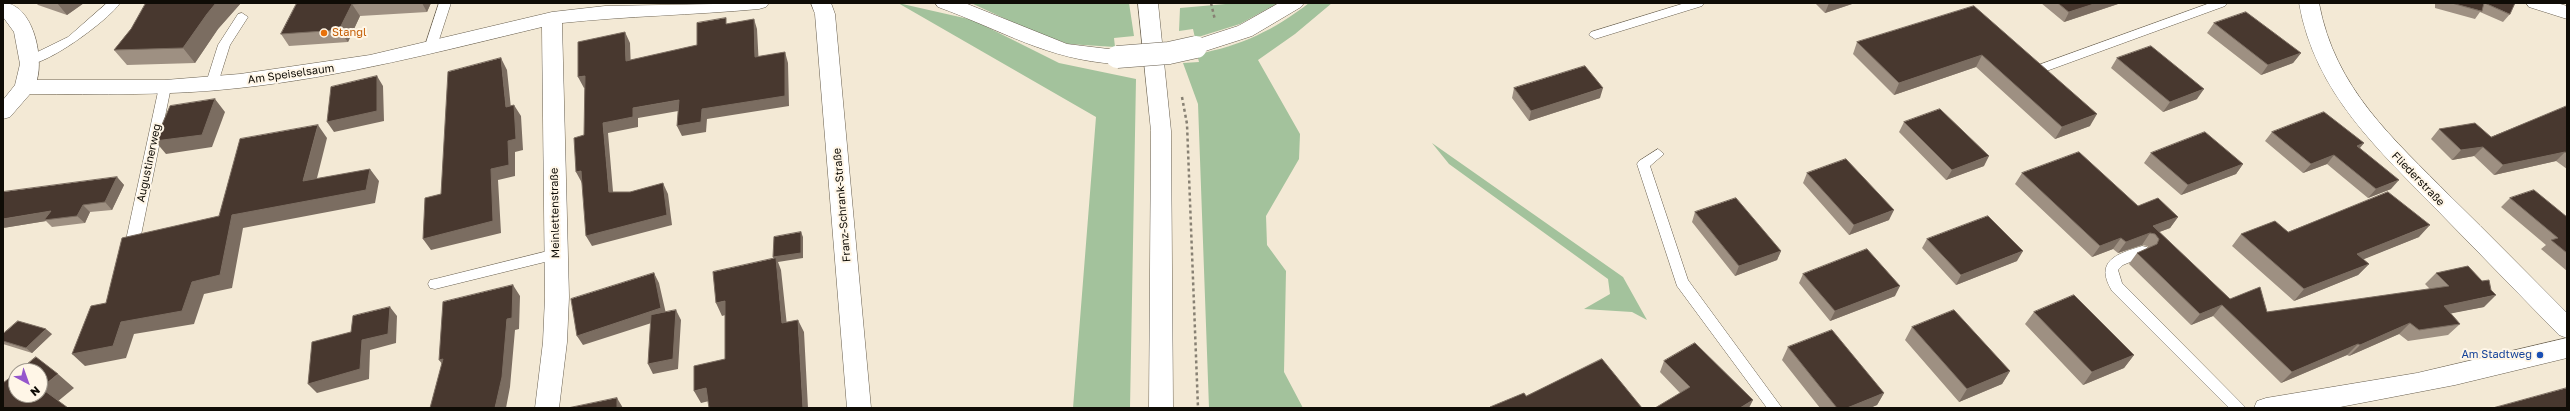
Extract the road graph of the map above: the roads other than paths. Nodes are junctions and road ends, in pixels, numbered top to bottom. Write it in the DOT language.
graph roads {
  1 [pos="114,3"];
  2 [pos="445,3"];
  3 [pos="759,3"];
  4 [pos="821,3"];
  5 [pos="945,3"];
  6 [pos="1148,3"];
  7 [pos="1294,3"];
  8 [pos="1698,3"];
  9 [pos="2221,3"];
  10 [pos="2310,3"];
  11 [pos="2536,3"];
  12 [pos="3,7"];
  13 [pos="2567,13"];
  14 [pos="242,18"];
  15 [pos="552,18"];
  16 [pos="1594,35"];
  17 [pos="430,49"];
  18 [pos="29,61"];
  19 [pos="2037,70"];
  20 [pos="212,83"];
  21 [pos="25,87"];
  22 [pos="165,87"];
  23 [pos="3,112"];
  24 [pos="1658,154"];
  25 [pos="133,240"];
  26 [pos="2142,251"];
  27 [pos="556,254"];
  28 [pos="435,284"];
  29 [pos="2567,328"];
  30 [pos="2567,348"];
  31 [pos="547,408"];
  32 [pos="859,408"];
  33 [pos="1161,408"];
  34 [pos="1775,408"];
  35 [pos="2239,408"];
  36 [pos="2266,408"];
  1 -- 18 [label="lane"];
  2 -- 17 [label="lane"];
  3 -- 15 [label="street, Am Speiselsaum"];
  4 -- 32 [label="street, Franz-Schrank-Straße"];
  5 -- 7 [label="street, bridge"];
  6 -- 33 [label="street"];
  8 -- 16 [label="lane"];
  9 -- 19 [label="lane"];
  10 -- 29 [label="street, Fliederstraße"];
  11 -- 13 [label="street"];
  12 -- 18 [label="street"];
  14 -- 20 [label="lane"];
  15 -- 17 [label="street, Am Speiselsaum"];
  15 -- 27 [label="street, Meinlettenstraße"];
  17 -- 20 [label="street, Am Speiselsaum"];
  18 -- 21 [label="street"];
  20 -- 22 [label="street, Am Speiselsaum"];
  21 -- 22 [label="street, Am Speiselsaum"];
  21 -- 23 [label="street"];
  22 -- 25 [label="lane, Augustinerweg"];
  24 -- 34 [label="lane"];
  26 -- 35 [label="lane"];
  27 -- 28 [label="lane"];
  27 -- 31 [label="street, Meinlettenstraße"];
  30 -- 36 [label="street"];
}
